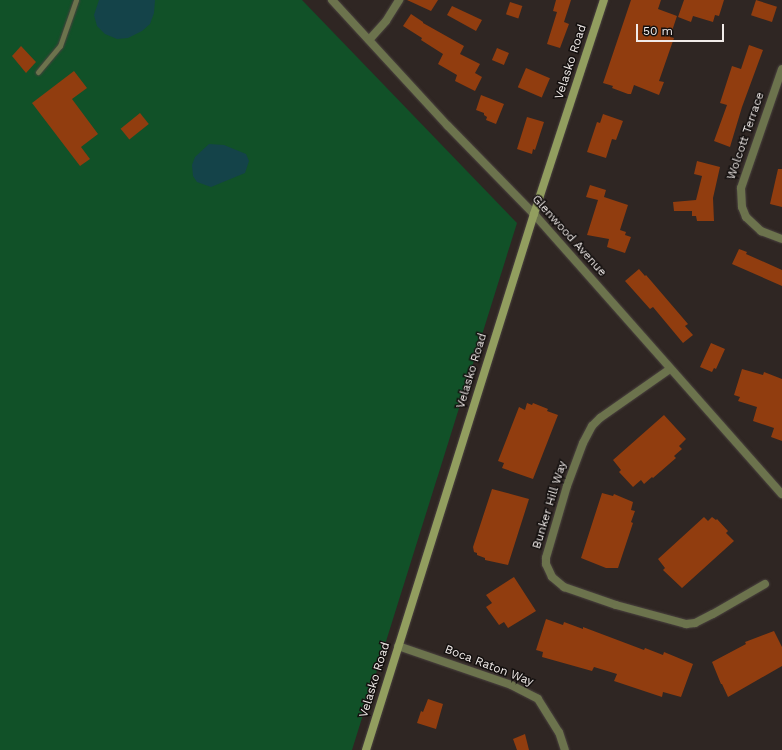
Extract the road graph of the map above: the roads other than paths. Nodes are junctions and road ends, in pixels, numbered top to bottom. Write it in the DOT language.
graph roads {
  1 [pos="76,0"];
  2 [pos="332,0"];
  3 [pos="399,0"];
  4 [pos="604,0"];
  5 [pos="369,40"];
  6 [pos="782,69"];
  7 [pos="38,72"];
  8 [pos="534,214"];
  9 [pos="782,239"];
  10 [pos="670,369"];
  11 [pos="782,494"];
  12 [pos="765,584"];
  13 [pos="398,646"];
  14 [pos="366,750"];
  15 [pos="564,750"];
  1 -- 7 [label="lane"];
  2 -- 5 [label="street, Glenwood Avenue"];
  3 -- 5 [label="street"];
  4 -- 8 [label="street, Velasko Road"];
  5 -- 8 [label="street, Glenwood Avenue"];
  6 -- 9 [label="street, Wolcott Terrace"];
  8 -- 10 [label="street, Glenwood Avenue"];
  8 -- 13 [label="street, Velasko Road"];
  10 -- 11 [label="street, Glenwood Avenue"];
  10 -- 12 [label="street, Bunker Hill Way"];
  13 -- 14 [label="street, Velasko Road"];
  13 -- 15 [label="street, Boca Raton Way"];
}
